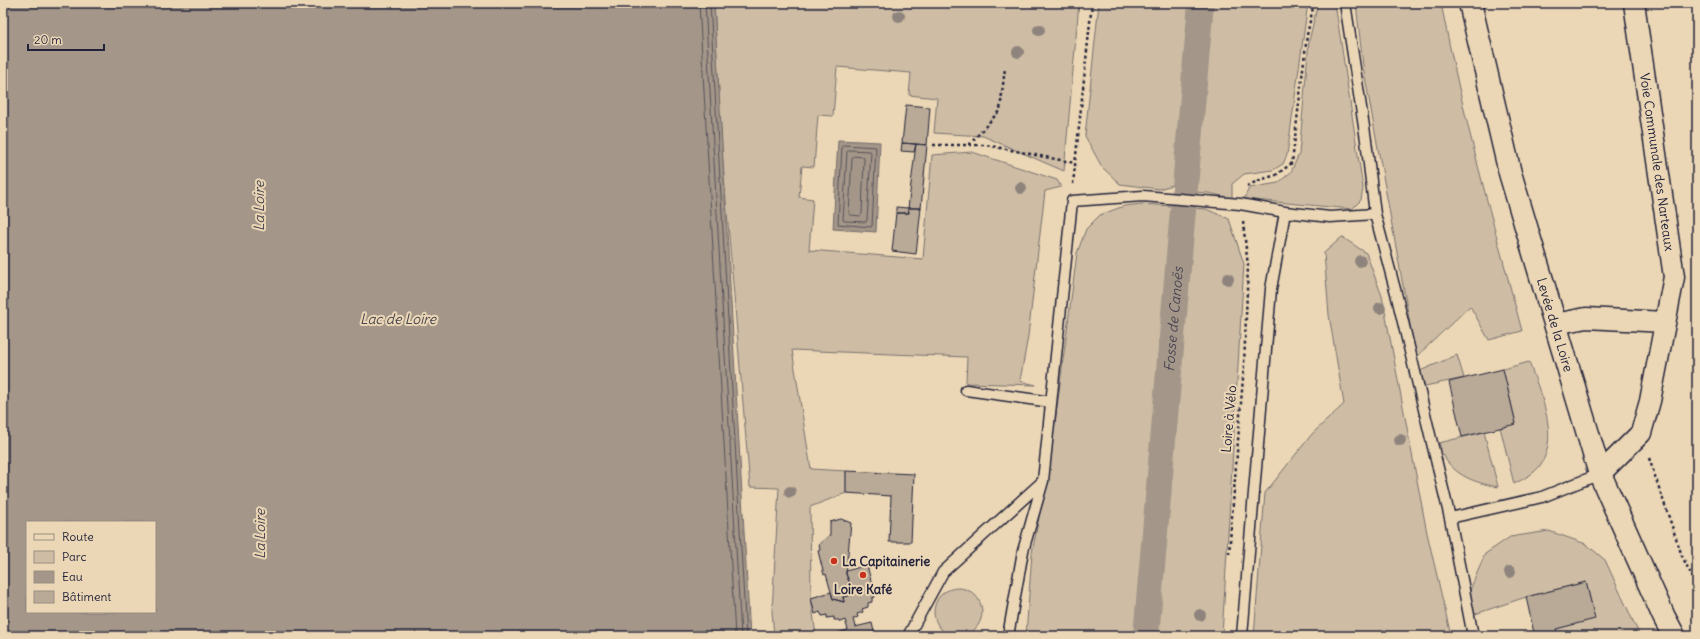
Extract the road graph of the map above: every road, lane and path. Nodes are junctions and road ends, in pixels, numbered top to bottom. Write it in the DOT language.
graph roads {
  1 [pos="1092,3"];
  2 [pos="1314,3"];
  3 [pos="1345,3"];
  4 [pos="1470,3"];
  5 [pos="1634,3"];
  6 [pos="1006,68"];
  7 [pos="933,145"];
  8 [pos="969,145"];
  9 [pos="1076,163"];
  10 [pos="1072,201"];
  11 [pos="1240,204"];
  12 [pos="1285,212"];
  13 [pos="1375,214"];
  14 [pos="1665,322"];
  15 [pos="1555,324"];
  16 [pos="966,390"];
  17 [pos="1051,402"];
  18 [pos="1641,433"];
  19 [pos="1600,474"];
  20 [pos="1043,481"];
  21 [pos="1450,518"];
  22 [pos="1229,558"];
  23 [pos="1697,586"];
  24 [pos="908,636"];
  25 [pos="1008,636"];
  26 [pos="1242,636"];
  27 [pos="1472,636"];
  28 [pos="1674,636"];
  1 -- 9 [label="path"];
  2 -- 11 [label="path"];
  3 -- 13 [label="lane"];
  4 -- 15 [label="main road, Levée de la Loire"];
  5 -- 14 [label="street, Voie Communale des Narteaux"];
  6 -- 8 [label="path"];
  7 -- 8 [label="path"];
  8 -- 9 [label="path"];
  9 -- 10 [label="path"];
  10 -- 11 [label="lane"];
  10 -- 17 [label="lane"];
  11 -- 12 [label="lane"];
  11 -- 22 [label="path, Loire à Vélo"];
  12 -- 13 [label="lane"];
  12 -- 26 [label="lane"];
  13 -- 21 [label="lane"];
  14 -- 15 [label="street"];
  14 -- 18 [label="street, Voie Communale des Narteaux"];
  15 -- 19 [label="main road, Levée de la Loire"];
  16 -- 17 [label="lane"];
  17 -- 20 [label="lane"];
  18 -- 19 [label="street, Voie Communale des Narteaux"];
  18 -- 23 [label="path"];
  19 -- 21 [label="lane"];
  19 -- 28 [label="main road, Levée de la Loire"];
  20 -- 24 [label="lane"];
  20 -- 25 [label="lane"];
  21 -- 27 [label="lane"];
}
